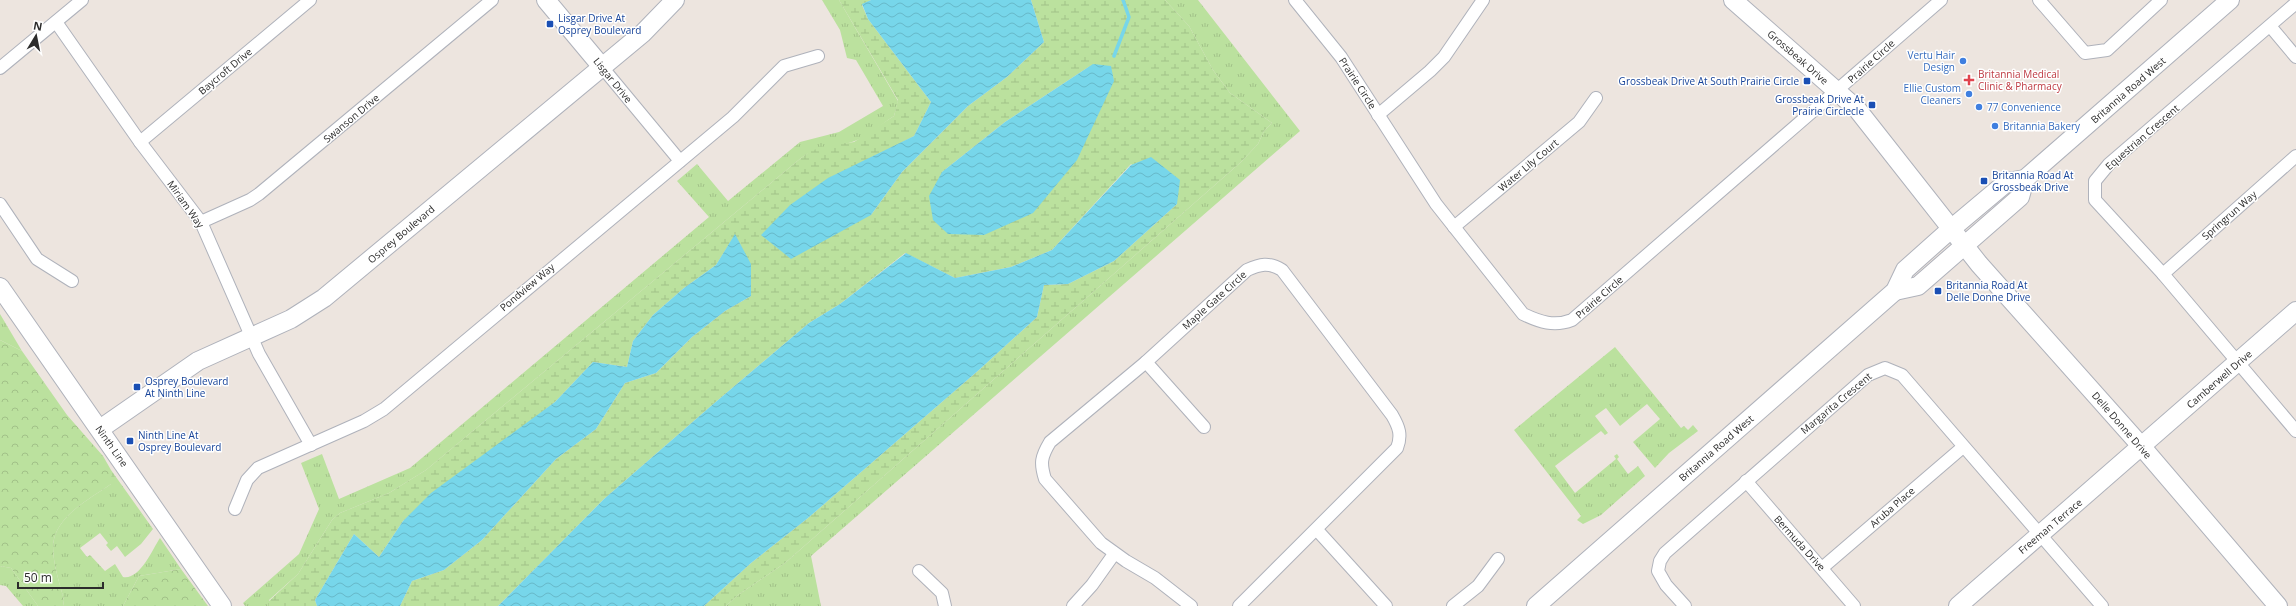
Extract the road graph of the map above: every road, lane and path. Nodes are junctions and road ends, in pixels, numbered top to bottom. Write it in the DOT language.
graph roads {
  1 [pos="82,0"];
  2 [pos="310,0"];
  3 [pos="492,0"];
  4 [pos="546,0"];
  5 [pos="674,0"];
  6 [pos="1295,0"];
  7 [pos="1483,0"];
  8 [pos="1733,0"];
  9 [pos="1941,0"];
  10 [pos="2039,0"];
  11 [pos="2161,0"];
  12 [pos="2230,0"];
  13 [pos="2296,3"];
  14 [pos="56,22"];
  15 [pos="2270,26"];
  16 [pos="818,56"];
  17 [pos="2296,56"];
  18 [pos="602,67"];
  19 [pos="0,68"];
  20 [pos="1838,91"];
  21 [pos="1596,98"];
  22 [pos="1378,115"];
  23 [pos="140,142"];
  24 [pos="2296,156"];
  25 [pos="680,161"];
  26 [pos="2025,179"];
  27 [pos="0,204"];
  28 [pos="201,222"];
  29 [pos="1454,228"];
  30 [pos="1951,229"];
  31 [pos="1964,246"];
  32 [pos="2163,274"];
  33 [pos="72,282"];
  34 [pos="0,287"];
  35 [pos="1895,291"];
  36 [pos="2296,311"];
  37 [pos="251,336"];
  38 [pos="1146,362"];
  39 [pos="2237,363"];
  40 [pos="1204,427"];
  41 [pos="100,429"];
  42 [pos="2296,431"];
  43 [pos="311,444"];
  44 [pos="1963,447"];
  45 [pos="2142,447"];
  46 [pos="1746,481"];
  47 [pos="235,509"];
  48 [pos="1316,530"];
  49 [pos="2040,536"];
  50 [pos="1114,554"];
  51 [pos="1498,559"];
  52 [pos="1822,568"];
  53 [pos="919,571"];
  54 [pos="222,606"];
  55 [pos="945,606"];
  56 [pos="1073,606"];
  57 [pos="1191,606"];
  58 [pos="1239,606"];
  59 [pos="1386,606"];
  60 [pos="1454,606"];
  61 [pos="1536,606"];
  62 [pos="1685,606"];
  63 [pos="1854,606"];
  64 [pos="1958,606"];
  65 [pos="2102,606"];
  66 [pos="2278,606"];
  1 -- 14 [label="street"];
  2 -- 23 [label="street, Baycroft Drive"];
  3 -- 28 [label="street, Swanson Drive"];
  4 -- 18 [label="street, Lisgar Drive"];
  5 -- 18 [label="street, Osprey Boulevard"];
  6 -- 22 [label="street, Prairie Circle"];
  7 -- 22 [label="street"];
  8 -- 20 [label="street, Grossbeak Drive"];
  9 -- 20 [label="street, Prairie Circle"];
  10 -- 11 [label="street"];
  12 -- 26 [label="street, Britannia Road West"];
  13 -- 15 [label="street, Equestrian Crescent"];
  14 -- 19 [label="street"];
  14 -- 23 [label="street, Miriam Way"];
  15 -- 17 [label="street"];
  15 -- 32 [label="street, Equestrian Crescent"];
  16 -- 25 [label="street, Pondview Way"];
  18 -- 25 [label="street, Lisgar Drive"];
  18 -- 37 [label="street, Osprey Boulevard"];
  20 -- 29 [label="street, Prairie Circle"];
  20 -- 30 [label="street, Grossbeak Drive"];
  21 -- 29 [label="street, Water Lily Court"];
  22 -- 29 [label="street, Prairie Circle"];
  23 -- 28 [label="street, Miriam Way"];
  24 -- 32 [label="street, Springrun Way"];
  25 -- 43 [label="street, Pondview Way"];
  26 -- 30 [label="street, Britannia Road West"];
  26 -- 31 [label="street, Britannia Road West"];
  27 -- 33 [label="street"];
  28 -- 37 [label="street, Miriam Way"];
  30 -- 31 [label="street, Grossbeak Drive"];
  30 -- 35 [label="street, Britannia Road West"];
  31 -- 35 [label="street, Britannia Road West"];
  31 -- 45 [label="street, Delle Donne Drive"];
  32 -- 39 [label="street, Equestrian Crescent"];
  34 -- 41 [label="street, Ninth Line"];
  35 -- 61 [label="street, Britannia Road West"];
  36 -- 39 [label="street, Camberwell Drive"];
  37 -- 41 [label="street, Osprey Boulevard"];
  37 -- 43 [label="street, Miriam Way"];
  38 -- 40 [label="street"];
  38 -- 48 [label="street, Maple Gate Circle"];
  38 -- 50 [label="street, Maple Gate Circle"];
  39 -- 42 [label="street, Equestrian Crescent"];
  39 -- 45 [label="street, Camberwell Drive"];
  41 -- 54 [label="street, Ninth Line"];
  43 -- 47 [label="street, Pondview Way"];
  44 -- 46 [label="street, Margarita Crescent"];
  44 -- 49 [label="street, Margarita Crescent"];
  44 -- 52 [label="street, Aruba Place"];
  45 -- 49 [label="street, Freeman Terrace"];
  45 -- 66 [label="street, Delle Donne Drive"];
  46 -- 52 [label="street, Bermuda Drive"];
  46 -- 62 [label="street, Margarita Crescent"];
  48 -- 58 [label="street, Maple Gate Circle"];
  48 -- 59 [label="street"];
  49 -- 64 [label="street, Freeman Terrace"];
  49 -- 65 [label="street"];
  50 -- 56 [label="street"];
  50 -- 57 [label="street, Maple Gate Circle"];
  51 -- 60 [label="street"];
  52 -- 63 [label="street, Bermuda Drive"];
  53 -- 55 [label="street"];
}
